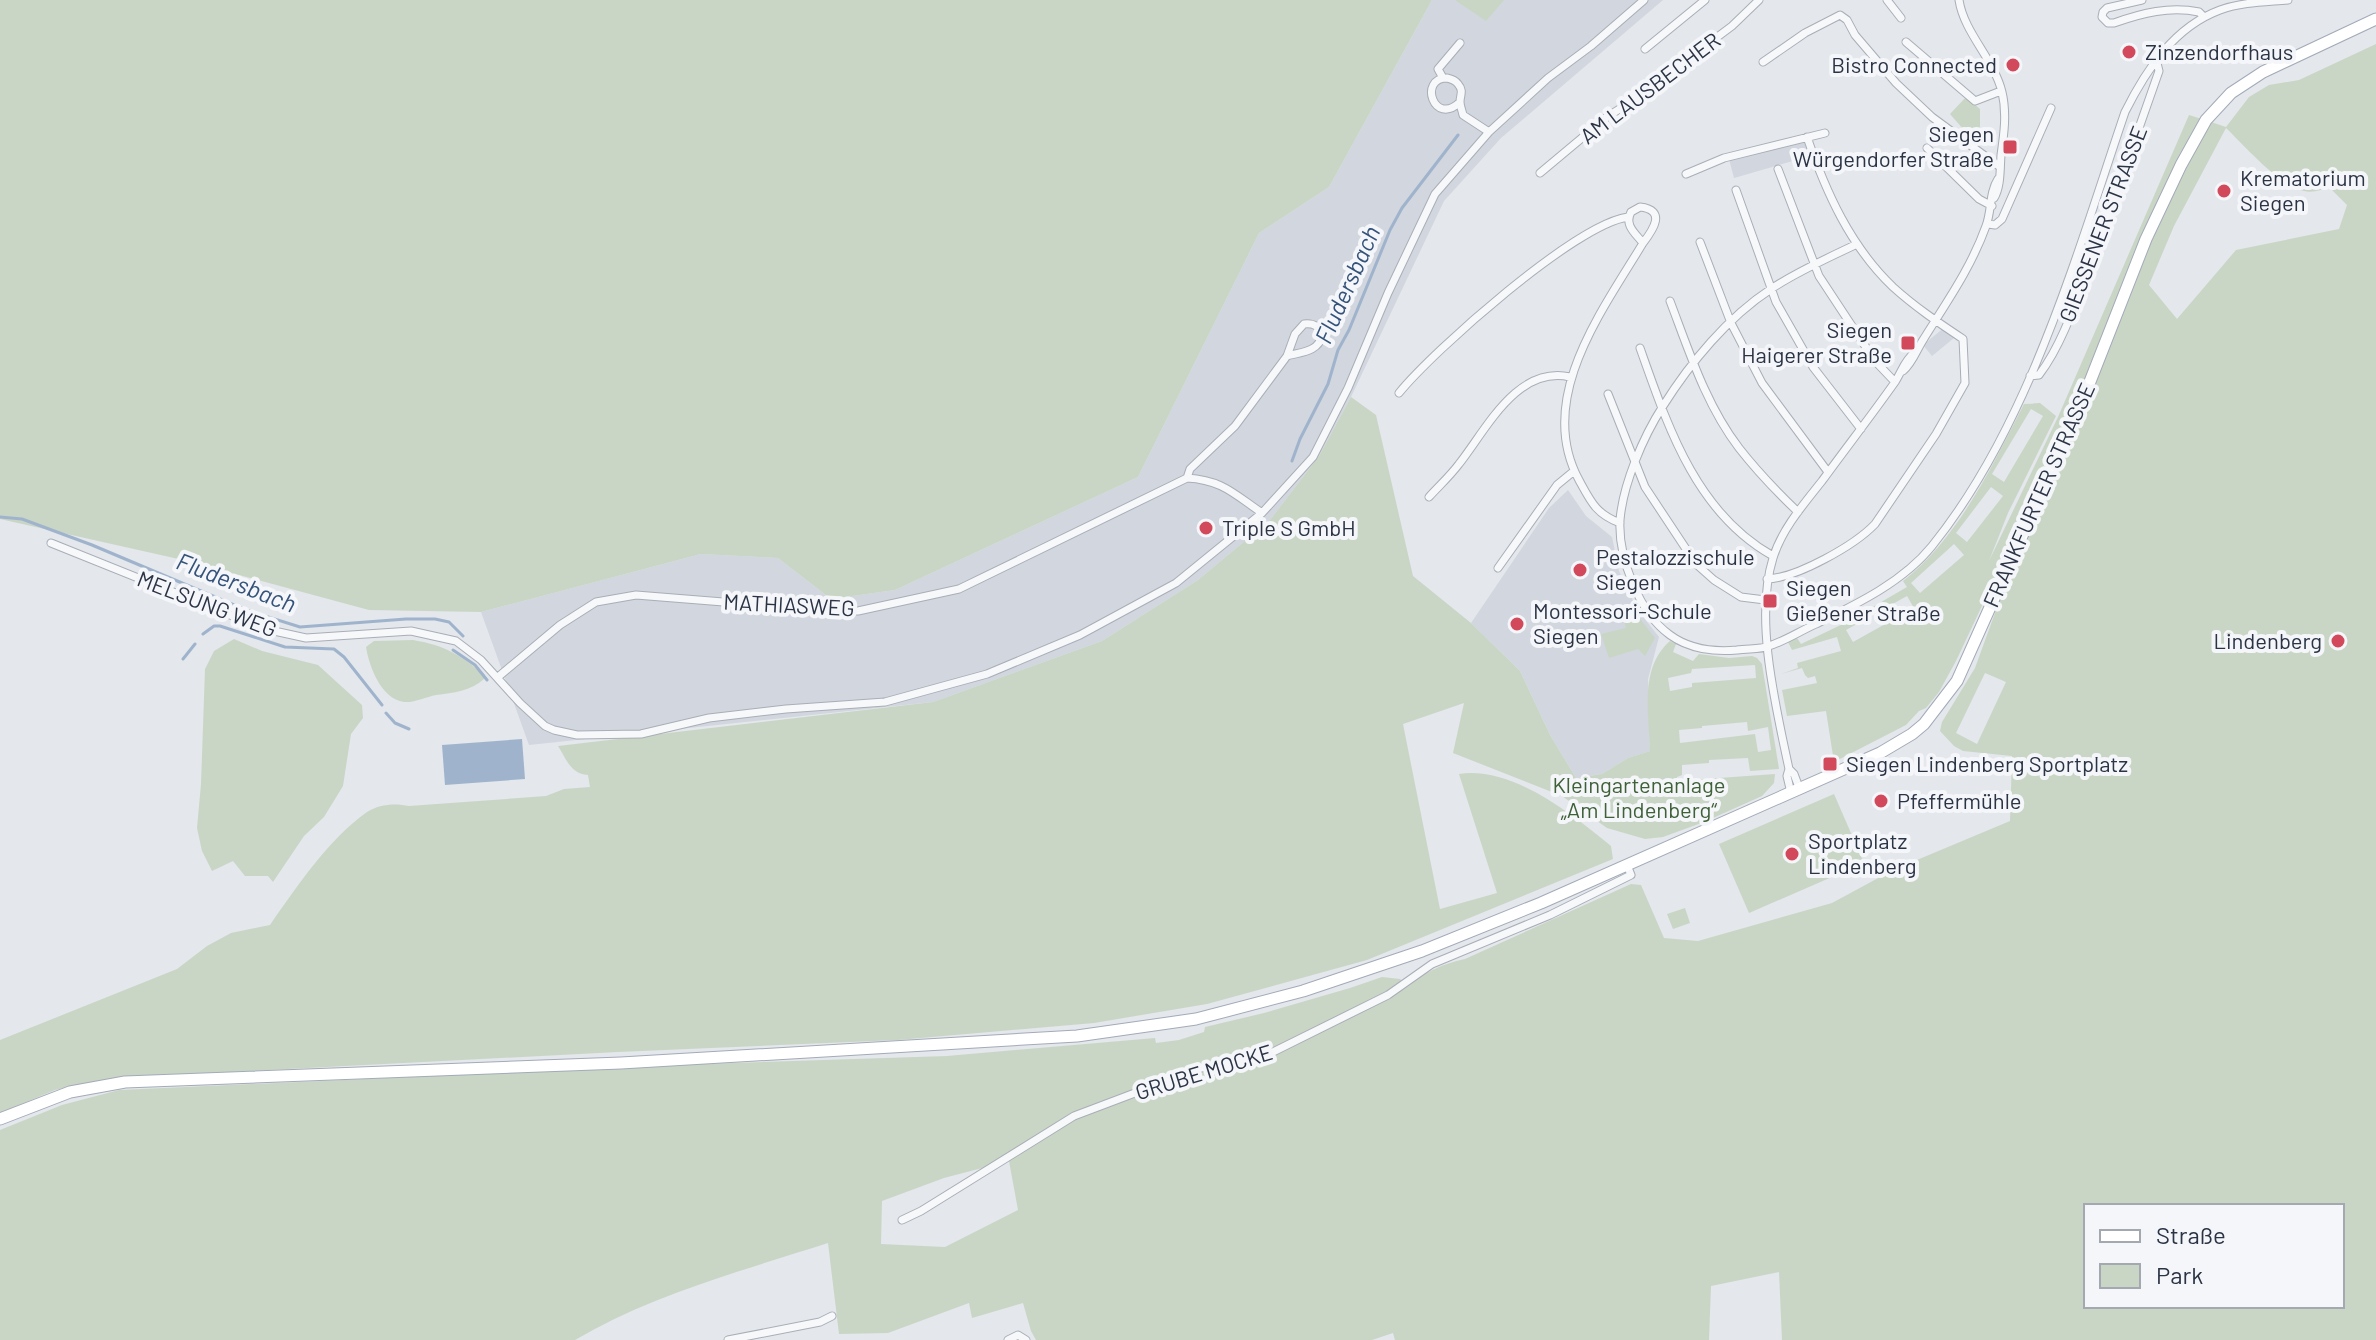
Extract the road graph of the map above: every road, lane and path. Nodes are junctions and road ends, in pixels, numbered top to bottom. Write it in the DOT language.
graph roads {
  1 [pos="1644,0"];
  2 [pos="1705,0"];
  3 [pos="1759,0"];
  4 [pos="1887,0"];
  5 [pos="2142,0"];
  6 [pos="2288,0"];
  7 [pos="1957,2"];
  8 [pos="2204,17"];
  9 [pos="1901,18"];
  10 [pos="2376,19"];
  11 [pos="1906,42"];
  12 [pos="1460,43"];
  13 [pos="1645,49"];
  14 [pos="2156,59"];
  15 [pos="1763,62"];
  16 [pos="1443,78"];
  17 [pos="2001,91"];
  18 [pos="1460,102"];
  19 [pos="2051,108"];
  20 [pos="1489,132"];
  21 [pos="1825,133"];
  22 [pos="1807,137"];
  23 [pos="1927,148"];
  24 [pos="2000,167"];
  25 [pos="1778,169"];
  26 [pos="1540,173"];
  27 [pos="1686,174"];
  28 [pos="1736,190"];
  29 [pos="1992,202"];
  30 [pos="1628,217"];
  31 [pos="1988,224"];
  32 [pos="1700,242"];
  33 [pos="1643,243"];
  34 [pos="1857,244"];
  35 [pos="1814,265"];
  36 [pos="1770,290"];
  37 [pos="1670,301"];
  38 [pos="1935,321"];
  39 [pos="1731,323"];
  40 [pos="1640,348"];
  41 [pos="1287,356"];
  42 [pos="1694,363"];
  43 [pos="2030,376"];
  44 [pos="1570,377"];
  45 [pos="1895,382"];
  46 [pos="1399,393"];
  47 [pos="1608,394"];
  48 [pos="1661,408"];
  49 [pos="1861,429"];
  50 [pos="1635,461"];
  51 [pos="1574,471"];
  52 [pos="1828,472"];
  53 [pos="1187,478"];
  54 [pos="1429,497"];
  55 [pos="1798,512"];
  56 [pos="1262,513"];
  57 [pos="1620,523"];
  58 [pos="51,543"];
  59 [pos="1773,556"];
  60 [pos="1498,568"];
  61 [pos="1767,579"];
  62 [pos="1765,600"];
  63 [pos="1768,647"];
  64 [pos="498,677"];
  65 [pos="1796,792"];
  66 [pos="1627,865"];
  67 [pos="0,1119"];
  68 [pos="902,1220"];
  69 [pos="832,1316"];
  70 [pos="1026,1339"];
  71 [pos="728,1340"];
  72 [pos="1008,1340"];
  1 -- 20 [label="street"];
  2 -- 13 [label="street"];
  3 -- 26 [label="street, AM LAUSBECHER"];
  4 -- 9 [label="street"];
  5 -- 8 [label="street"];
  6 -- 8 [label="street, GIESSENER STRASSE"];
  7 -- 17 [label="street"];
  8 -- 14 [label="street, GIESSENER STRASSE"];
  10 -- 65 [label="main road, FRANKFURTER STRASSE"];
  11 -- 17 [label="street"];
  12 -- 16 [label="street"];
  14 -- 43 [label="street, GIESSENER STRASSE"];
  14 -- 43 [label="street, GIESSENER STRASSE"];
  15 -- 24 [label="street"];
  16 -- 18 [label="street"];
  16 -- 18 [label="street"];
  17 -- 24 [label="street"];
  18 -- 20 [label="street"];
  19 -- 31 [label="street"];
  20 -- 56 [label="street"];
  21 -- 22 [label="street"];
  22 -- 27 [label="street"];
  22 -- 34 [label="street"];
  23 -- 29 [label="street"];
  24 -- 29 [label="street"];
  25 -- 35 [label="street"];
  28 -- 36 [label="street"];
  29 -- 31 [label="street"];
  30 -- 33 [label="street"];
  30 -- 33 [label="street"];
  30 -- 46 [label="street"];
  31 -- 38 [label="street"];
  32 -- 39 [label="street"];
  33 -- 44 [label="street"];
  34 -- 35 [label="street"];
  34 -- 38 [label="street"];
  35 -- 36 [label="street"];
  35 -- 45 [label="street"];
  36 -- 39 [label="street"];
  36 -- 49 [label="street"];
  37 -- 42 [label="street"];
  38 -- 45 [label="street"];
  38 -- 61 [label="street"];
  39 -- 42 [label="street"];
  39 -- 52 [label="street"];
  40 -- 48 [label="street"];
  41 -- 41 [label="street"];
  41 -- 53 [label="street"];
  42 -- 48 [label="street"];
  42 -- 55 [label="street"];
  43 -- 63 [label="street, GIESSENER STRASSE"];
  44 -- 51 [label="street"];
  44 -- 54 [label="street"];
  45 -- 49 [label="street"];
  47 -- 50 [label="street"];
  48 -- 50 [label="street"];
  48 -- 59 [label="street"];
  49 -- 52 [label="street"];
  50 -- 57 [label="street"];
  50 -- 62 [label="street"];
  51 -- 57 [label="street"];
  51 -- 60 [label="street"];
  52 -- 55 [label="street"];
  53 -- 56 [label="street"];
  53 -- 64 [label="street, MATHIASWEG"];
  55 -- 59 [label="street"];
  56 -- 64 [label="street"];
  57 -- 63 [label="street, GIESSENER STRASSE"];
  58 -- 64 [label="street, MELSUNG WEG"];
  59 -- 61 [label="street"];
  61 -- 62 [label="street"];
  62 -- 63 [label="street"];
  63 -- 65 [label="street"];
  65 -- 66 [label="main road, FRANKFURTER STRASSE"];
  66 -- 67 [label="main road, FRANKFURTER STRASSE"];
  66 -- 68 [label="street, GRUBE MOCKE"];
  69 -- 71 [label="street"];
  70 -- 72 [label="street"];
}
